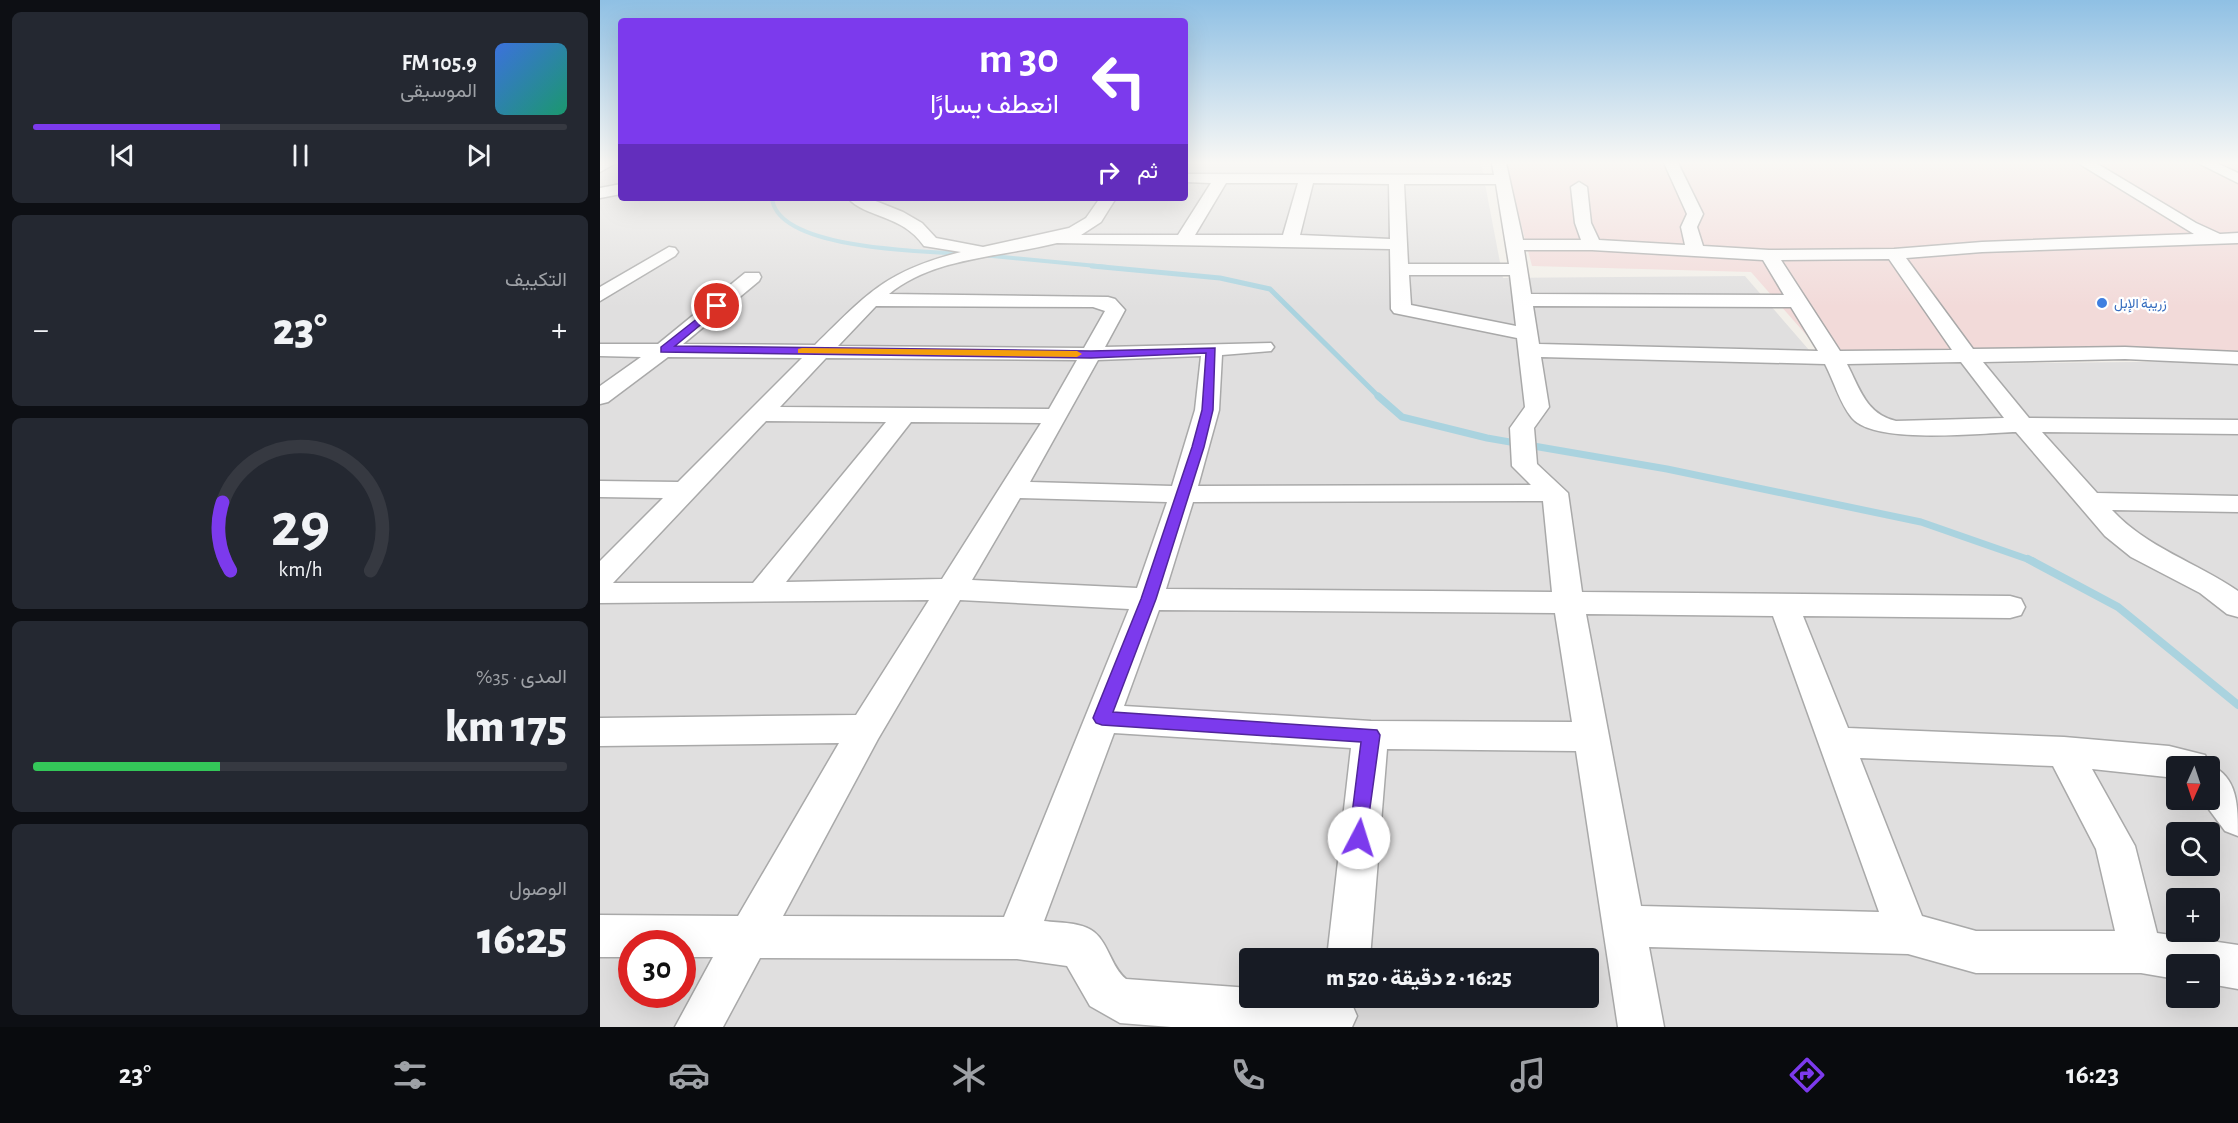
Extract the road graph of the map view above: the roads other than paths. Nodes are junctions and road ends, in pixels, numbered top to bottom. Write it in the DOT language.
graph roads {
  1 [pos="884,211"];
  2 [pos="1101,211"];
  3 [pos="1201,211"];
  4 [pos="1298,211"];
  5 [pos="1396,211"];
  6 [pos="1508,211"];
  7 [pos="1582,211"];
  8 [pos="1694,211"];
  9 [pos="2164,211"];
  10 [pos="2229,238"];
  11 [pos="1184,239"];
  12 [pos="1049,240"];
  13 [pos="1290,240"];
  14 [pos="1397,244"];
  15 [pos="1592,245"];
  16 [pos="1695,250"];
  17 [pos="992,251"];
  18 [pos="669,252"];
  19 [pos="1894,254"];
  20 [pos="1769,255"];
  21 [pos="1516,257"];
  22 [pos="1398,269"];
  23 [pos="752,277"];
  24 [pos="600,295"];
  25 [pos="871,300"];
  26 [pos="1521,300"];
  27 [pos="1797,301"];
  28 [pos="1528,342"];
  29 [pos="1264,347"];
  30 [pos="665,349"];
  31 [pos="600,350"];
  32 [pos="1212,350"];
  33 [pos="822,351"];
  34 [pos="1091,354"];
  35 [pos="1967,356"];
  36 [pos="1833,358"];
  37 [pos="2234,361"];
  38 [pos="600,397"];
  39 [pos="760,414"];
  40 [pos="904,415"];
  41 [pos="1057,416"];
  42 [pos="2022,426"];
  43 [pos="2238,427"];
  44 [pos="600,489"];
  45 [pos="686,490"];
  46 [pos="1011,490"];
  47 [pos="1555,493"];
  48 [pos="1183,494"];
  49 [pos="2089,501"];
  50 [pos="2238,504"];
  51 [pos="600,578"];
  52 [pos="951,589"];
  53 [pos="600,593"];
  54 [pos="761,593"];
  55 [pos="1148,599"];
  56 [pos="1569,604"];
  57 [pos="1784,605"];
  58 [pos="2238,606"];
  59 [pos="2010,607"];
  60 [pos="1102,718"];
  61 [pos="866,729"];
  62 [pos="600,732"];
  63 [pos="1371,735"];
  64 [pos="1592,737"];
  65 [pos="1836,742"];
  66 [pos="2064,752"];
  67 [pos="2166,761"];
  68 [pos="2220,795"];
  69 [pos="2238,819"];
  70 [pos="1624,926"];
  71 [pos="1908,933"];
  72 [pos="600,936"];
  73 [pos="749,937"];
  74 [pos="1017,938"];
  75 [pos="1349,948"];
  76 [pos="2141,952"];
  77 [pos="2238,967"];
  78 [pos="1335,1014"];
  79 [pos="698,1027"];
  80 [pos="1641,1027"];
  1 -- 17 [label="street"];
  2 -- 12 [label="street"];
  3 -- 11 [label="street"];
  4 -- 13 [label="street"];
  5 -- 14 [label="street"];
  6 -- 21 [label="street"];
  7 -- 15 [label="street"];
  8 -- 16 [label="street"];
  9 -- 10 [label="street"];
  10 -- 19 [label="street"];
  11 -- 12 [label="street"];
  11 -- 13 [label="street"];
  12 -- 17 [label="street"];
  13 -- 14 [label="street"];
  14 -- 22 [label="street"];
  15 -- 16 [label="street"];
  15 -- 21 [label="street"];
  16 -- 20 [label="street"];
  17 -- 25 [label="street"];
  18 -- 24 [label="street"];
  19 -- 20 [label="street"];
  19 -- 35 [label="street"];
  20 -- 27 [label="street"];
  21 -- 22 [label="street"];
  21 -- 26 [label="street"];
  22 -- 28 [label="street"];
  23 -- 30 [label="street"];
  25 -- 33 [label="street"];
  25 -- 34 [label="street"];
  26 -- 27 [label="street"];
  26 -- 28 [label="street"];
  27 -- 36 [label="street"];
  28 -- 36 [label="street"];
  28 -- 47 [label="street"];
  29 -- 32 [label="street"];
  30 -- 31 [label="street"];
  30 -- 33 [label="street"];
  30 -- 38 [label="street"];
  32 -- 34 [label="street"];
  32 -- 48 [label="street"];
  33 -- 34 [label="street"];
  33 -- 39 [label="street"];
  34 -- 41 [label="street"];
  35 -- 36 [label="street"];
  35 -- 37 [label="street"];
  35 -- 42 [label="street"];
  36 -- 42 [label="street"];
  39 -- 40 [label="street"];
  39 -- 45 [label="street"];
  40 -- 41 [label="street"];
  40 -- 54 [label="street"];
  41 -- 46 [label="street"];
  42 -- 43 [label="street"];
  42 -- 49 [label="street"];
  44 -- 45 [label="street"];
  45 -- 51 [label="street"];
  46 -- 48 [label="street"];
  46 -- 52 [label="street"];
  47 -- 48 [label="street"];
  47 -- 56 [label="street"];
  48 -- 55 [label="street"];
  49 -- 50 [label="street"];
  49 -- 58 [label="street"];
  52 -- 54 [label="street"];
  52 -- 55 [label="street"];
  52 -- 61 [label="street"];
  53 -- 54 [label="street"];
  55 -- 56 [label="street"];
  55 -- 60 [label="street"];
  56 -- 57 [label="street"];
  56 -- 64 [label="street"];
  57 -- 59 [label="street"];
  57 -- 65 [label="street"];
  60 -- 63 [label="street"];
  60 -- 74 [label="street"];
  61 -- 62 [label="street"];
  61 -- 73 [label="street"];
  63 -- 64 [label="street"];
  63 -- 75 [label="street"];
  64 -- 70 [label="street"];
  65 -- 66 [label="street"];
  65 -- 71 [label="street"];
  66 -- 67 [label="street"];
  66 -- 76 [label="street"];
  68 -- 69 [label="street"];
  70 -- 71 [label="street"];
  70 -- 80 [label="street"];
  71 -- 76 [label="street"];
  72 -- 73 [label="street"];
  73 -- 74 [label="street"];
  73 -- 79 [label="street"];
  74 -- 78 [label="street"];
  76 -- 77 [label="street"];
}
